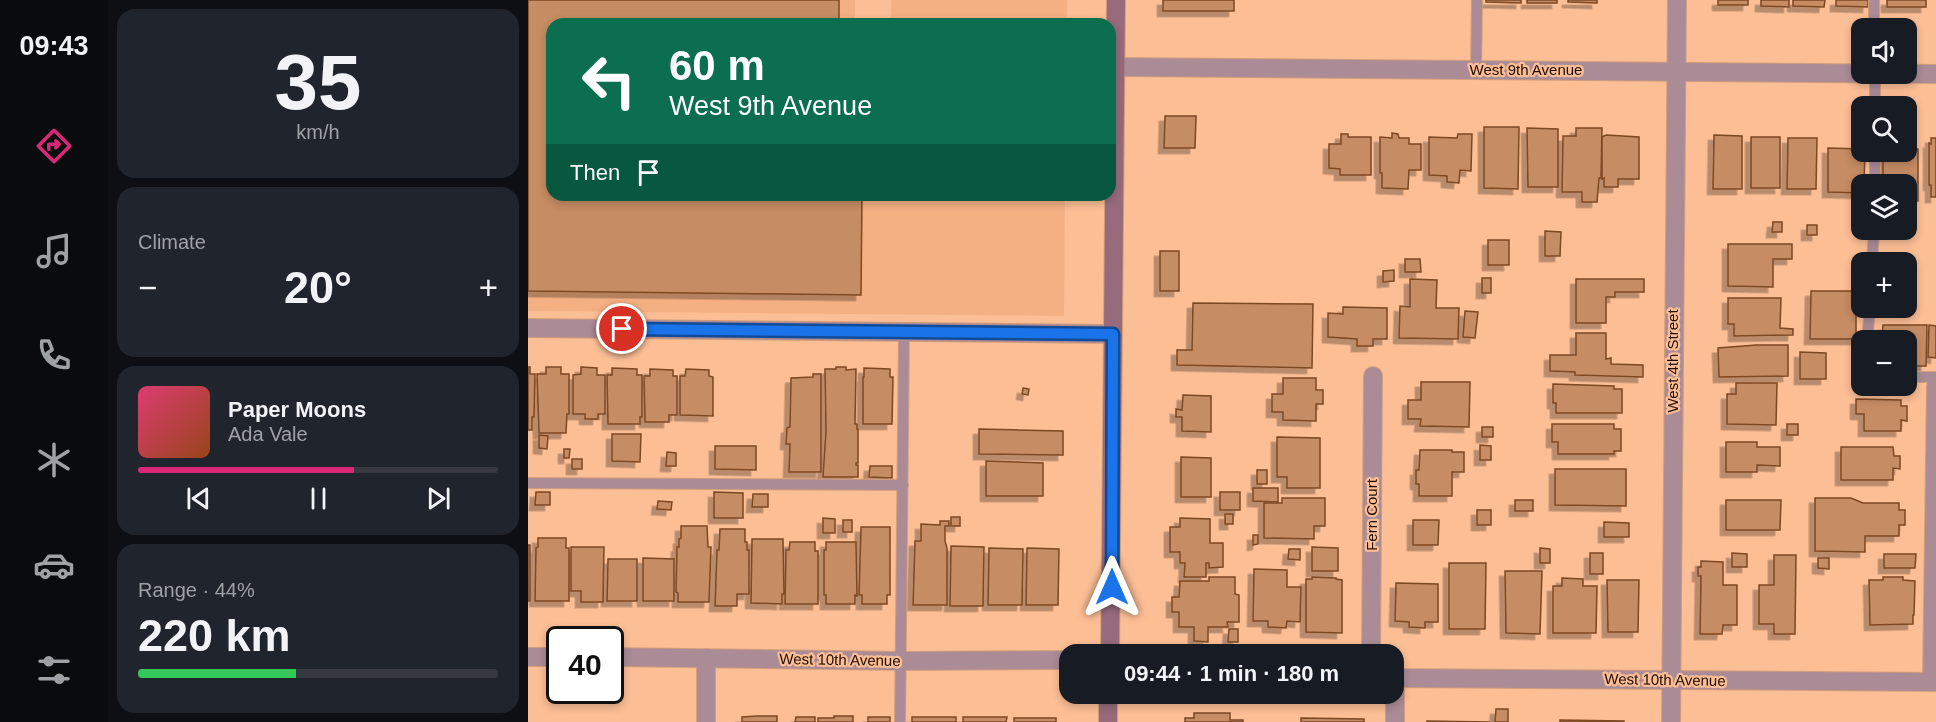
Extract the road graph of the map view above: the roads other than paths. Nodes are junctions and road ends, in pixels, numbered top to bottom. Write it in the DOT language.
graph roads {
  1 [pos="1116,0"];
  2 [pos="1477,0"];
  3 [pos="1677,0"];
  4 [pos="1874,0"];
  5 [pos="1116,18"];
  6 [pos="1874,18"];
  7 [pos="1116,67"];
  8 [pos="1476,69"];
  9 [pos="1676,71"];
  10 [pos="1851,74"];
  11 [pos="1917,74"];
  12 [pos="1936,74"];
  13 [pos="1114,201"];
  14 [pos="528,328"];
  15 [pos="904,331"];
  16 [pos="1113,334"];
  17 [pos="1373,376"];
  18 [pos="1917,377"];
  19 [pos="1936,377"];
  20 [pos="1936,386"];
  21 [pos="528,483"];
  22 [pos="903,485"];
  23 [pos="1110,644"];
  24 [pos="1371,644"];
  25 [pos="528,657"];
  26 [pos="546,657"];
  27 [pos="624,657"];
  28 [pos="706,658"];
  29 [pos="1059,660"];
  30 [pos="901,661"];
  31 [pos="1404,678"];
  32 [pos="1671,680"];
  33 [pos="1934,682"];
  34 [pos="1108,704"];
  35 [pos="1395,704"];
  36 [pos="706,722"];
  37 [pos="900,722"];
  38 [pos="1108,722"];
  39 [pos="1395,722"];
  40 [pos="1671,722"];
  1 -- 5 [label="street"];
  2 -- 8 [label="lane"];
  3 -- 9 [label="street, West 4th Street"];
  4 -- 6 [label="lane"];
  7 -- 8 [label="street, West 9th Avenue"];
  8 -- 9 [label="street, West 9th Avenue"];
  9 -- 10 [label="street, West 9th Avenue"];
  9 -- 32 [label="street, West 4th Street"];
  11 -- 12 [label="street, West 9th Avenue"];
  13 -- 16 [label="street"];
  14 -- 15 [label="street"];
  15 -- 16 [label="street"];
  15 -- 22 [label="lane"];
  16 -- 23 [label="street"];
  17 -- 24 [label="street, Fern Court"];
  18 -- 19 [label="lane"];
  20 -- 33 [label="street"];
  21 -- 22 [label="lane"];
  22 -- 30 [label="lane"];
  25 -- 26 [label="street"];
  27 -- 28 [label="street, West 10th Avenue"];
  28 -- 30 [label="street, West 10th Avenue"];
  28 -- 36 [label="street"];
  29 -- 30 [label="street, West 10th Avenue"];
  30 -- 37 [label="lane"];
  31 -- 32 [label="street, West 10th Avenue"];
  32 -- 33 [label="street, West 10th Avenue"];
  32 -- 40 [label="street, West 4th Street"];
  34 -- 38 [label="street"];
  35 -- 39 [label="street"];
}
